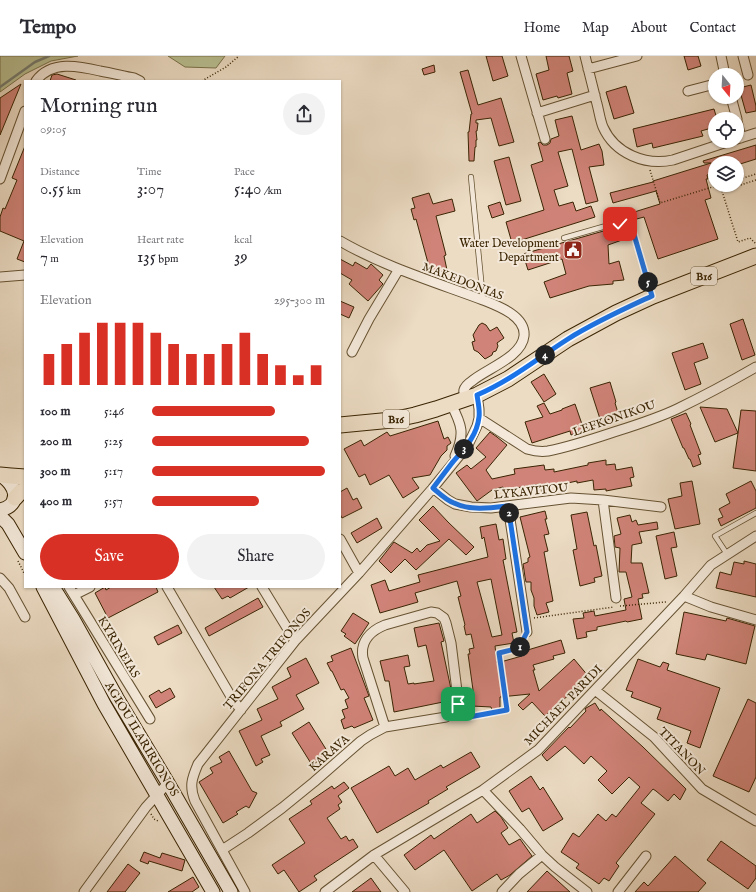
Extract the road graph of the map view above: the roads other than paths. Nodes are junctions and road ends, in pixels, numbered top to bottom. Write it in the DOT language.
graph roads {
  1 [pos="521,56"];
  2 [pos="585,56"];
  3 [pos="637,56"];
  4 [pos="721,56"];
  5 [pos="743,56"];
  6 [pos="724,68"];
  7 [pos="588,69"];
  8 [pos="748,75"];
  9 [pos="37,80"];
  10 [pos="136,80"];
  11 [pos="708,86"];
  12 [pos="688,91"];
  13 [pos="595,96"];
  14 [pos="537,113"];
  15 [pos="24,114"];
  16 [pos="756,133"];
  17 [pos="744,137"];
  18 [pos="545,139"];
  19 [pos="709,148"];
  20 [pos="471,177"];
  21 [pos="0,179"];
  22 [pos="564,238"];
  23 [pos="341,242"];
  24 [pos="756,256"];
  25 [pos="399,269"];
  26 [pos="24,275"];
  27 [pos="0,277"];
  28 [pos="652,296"];
  29 [pos="483,300"];
  30 [pos="352,352"];
  31 [pos="756,367"];
  32 [pos="472,397"];
  33 [pos="451,404"];
  34 [pos="479,418"];
  35 [pos="341,425"];
  36 [pos="451,464"];
  37 [pos="0,475"];
  38 [pos="24,477"];
  39 [pos="433,488"];
  40 [pos="18,496"];
  41 [pos="603,500"];
  42 [pos="508,506"];
  43 [pos="661,507"];
  44 [pos="0,510"];
  45 [pos="756,513"];
  46 [pos="0,516"];
  47 [pos="756,536"];
  48 [pos="24,539"];
  49 [pos="341,541"];
  50 [pos="24,551"];
  51 [pos="727,554"];
  52 [pos="359,573"];
  53 [pos="0,578"];
  54 [pos="44,588"];
  55 [pos="54,588"];
  56 [pos="85,588"];
  57 [pos="168,588"];
  58 [pos="263,588"];
  59 [pos="71,591"];
  60 [pos="616,598"];
  61 [pos="682,599"];
  62 [pos="25,617"];
  63 [pos="756,620"];
  64 [pos="527,632"];
  65 [pos="295,641"];
  66 [pos="595,690"];
  67 [pos="241,710"];
  68 [pos="150,719"];
  69 [pos="385,727"];
  70 [pos="168,783"];
  71 [pos="483,790"];
  72 [pos="157,796"];
  73 [pos="756,821"];
  74 [pos="222,850"];
  75 [pos="374,855"];
  76 [pos="542,855"];
  77 [pos="646,856"];
  78 [pos="84,892"];
  79 [pos="213,892"];
  80 [pos="231,892"];
  81 [pos="245,892"];
  82 [pos="325,892"];
  83 [pos="405,892"];
  84 [pos="502,892"];
  85 [pos="588,892"];
  86 [pos="618,892"];
  1 -- 14 [label="street"];
  2 -- 7 [label="street"];
  3 -- 7 [label="street"];
  4 -- 6 [label="street"];
  5 -- 8 [label="street"];
  7 -- 13 [label="street"];
  9 -- 10 [label="street"];
  11 -- 12 [label="street"];
  13 -- 14 [label="street"];
  13 -- 19 [label="street"];
  14 -- 18 [label="street"];
  15 -- 21 [label="street"];
  16 -- 17 [label="street"];
  20 -- 29 [label="lane"];
  22 -- 28 [label="lane"];
  23 -- 25 [label="street, MAKEDONIAS"];
  24 -- 28 [label="main road, B16"];
  25 -- 29 [label="street, MAKEDONIAS"];
  25 -- 30 [label="street"];
  26 -- 27 [label="street"];
  28 -- 32 [label="main road, B16"];
  29 -- 32 [label="street, MAKEDONIAS"];
  31 -- 34 [label="street, LEFKONIKOU"];
  32 -- 33 [label="main road, B16"];
  32 -- 34 [label="street, TRIFONA TRIFONOS"];
  33 -- 35 [label="main road, B16"];
  33 -- 36 [label="street, TRIFONA TRIFONOS"];
  34 -- 36 [label="street, TRIFONA TRIFONOS"];
  36 -- 39 [label="street, TRIFONA TRIFONOS"];
  37 -- 38 [label="main road"];
  37 -- 40 [label="main road"];
  39 -- 42 [label="street, LYKAVITOU"];
  39 -- 52 [label="street, TRIFONA TRIFONOS"];
  40 -- 44 [label="main road"];
  40 -- 48 [label="main road"];
  41 -- 42 [label="street, LYKAVITOU"];
  41 -- 43 [label="street, LYKAVITOU"];
  41 -- 60 [label="street"];
  42 -- 64 [label="street"];
  45 -- 51 [label="lane"];
  46 -- 50 [label="main road"];
  47 -- 51 [label="street, MICHAEL PARIDI"];
  49 -- 52 [label="street"];
  51 -- 61 [label="street, MICHAEL PARIDI"];
  52 -- 65 [label="street, TRIFONA TRIFONOS"];
  53 -- 62 [label="street"];
  54 -- 72 [label="main road, AGIOU ILARIRIONOS"];
  55 -- 70 [label="main road, AGIOU ILARIRIONOS"];
  56 -- 59 [label="street"];
  57 -- 67 [label="street"];
  58 -- 65 [label="street"];
  59 -- 68 [label="street, KYRINEIAS"];
  61 -- 63 [label="street"];
  61 -- 66 [label="street, MICHAEL PARIDI"];
  65 -- 67 [label="street, TRIFONA TRIFONOS"];
  66 -- 71 [label="street, MICHAEL PARIDI"];
  66 -- 73 [label="street, TITANON"];
  67 -- 74 [label="street, TRIFONA TRIFONOS"];
  69 -- 69 [label="street, KARAVA"];
  69 -- 74 [label="street, KARAVA"];
  70 -- 72 [label="street"];
  70 -- 80 [label="main road, AGIOU ILARIRIONOS"];
  71 -- 75 [label="street, MICHAEL PARIDI"];
  71 -- 76 [label="street"];
  72 -- 78 [label="street"];
  72 -- 79 [label="main road, AGIOU ILARIRIONOS"];
  74 -- 81 [label="street"];
  75 -- 82 [label="street, MICHAEL PARIDI"];
  75 -- 83 [label="street"];
  76 -- 84 [label="street"];
  76 -- 85 [label="street"];
  77 -- 86 [label="street"];
}
